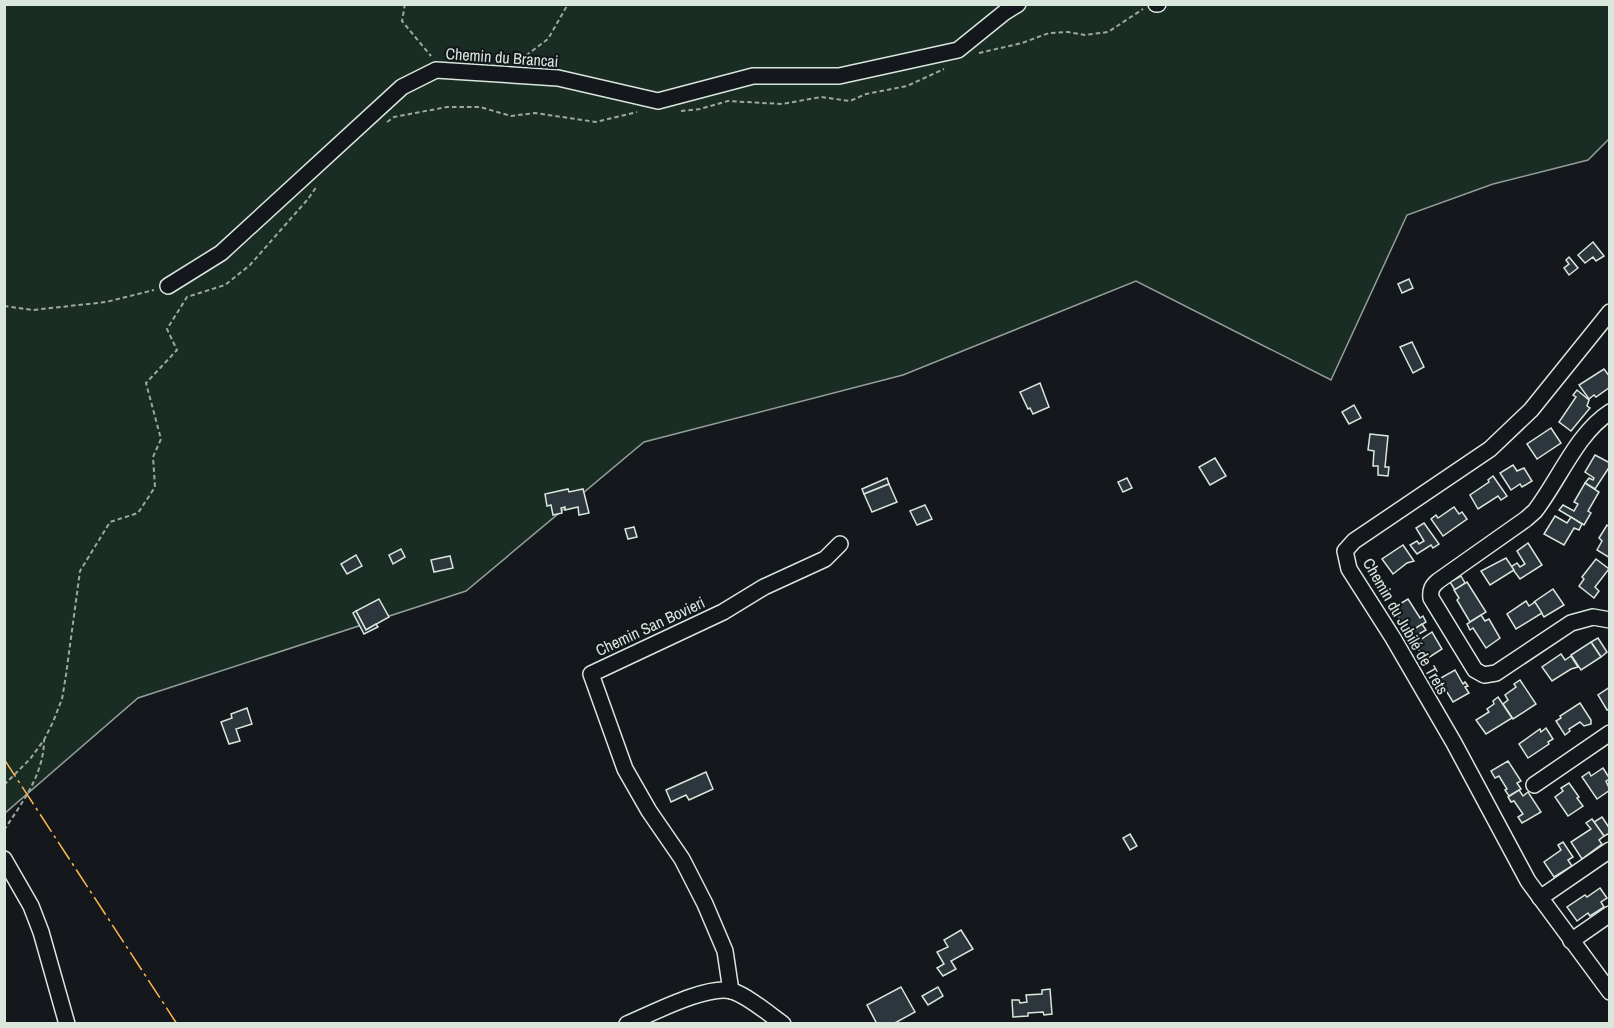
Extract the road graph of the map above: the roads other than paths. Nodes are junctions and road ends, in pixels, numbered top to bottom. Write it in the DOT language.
graph roads {
  1 [pos="1018,4"];
  2 [pos="168,286"];
  3 [pos="1610,312"];
  4 [pos="1610,412"];
  5 [pos="840,544"];
  6 [pos="1608,616"];
  7 [pos="1610,733"];
  8 [pos="1534,784"];
  9 [pos="1610,850"];
  10 [pos="4,859"];
  11 [pos="1540,898"];
  12 [pos="1610,914"];
  13 [pos="1571,940"];
  14 [pos="731,991"];
  15 [pos="1610,992"];
  16 [pos="67,1023"];
  17 [pos="627,1023"];
  18 [pos="783,1023"];
  1 -- 2 [label="street, Chemin du Brancai"];
  3 -- 11 [label="street, Chemin du Jubilé de Trets"];
  4 -- 6 [label="street"];
  5 -- 14 [label="street, Chemin San Bovieri"];
  7 -- 8 [label="street"];
  9 -- 11 [label="street"];
  10 -- 16 [label="street"];
  11 -- 13 [label="street, Chemin du Jubilé de Trets"];
  12 -- 13 [label="street"];
  13 -- 15 [label="street, Chemin du Jubilé de Trets"];
  14 -- 17 [label="street"];
  14 -- 18 [label="street"];
}
